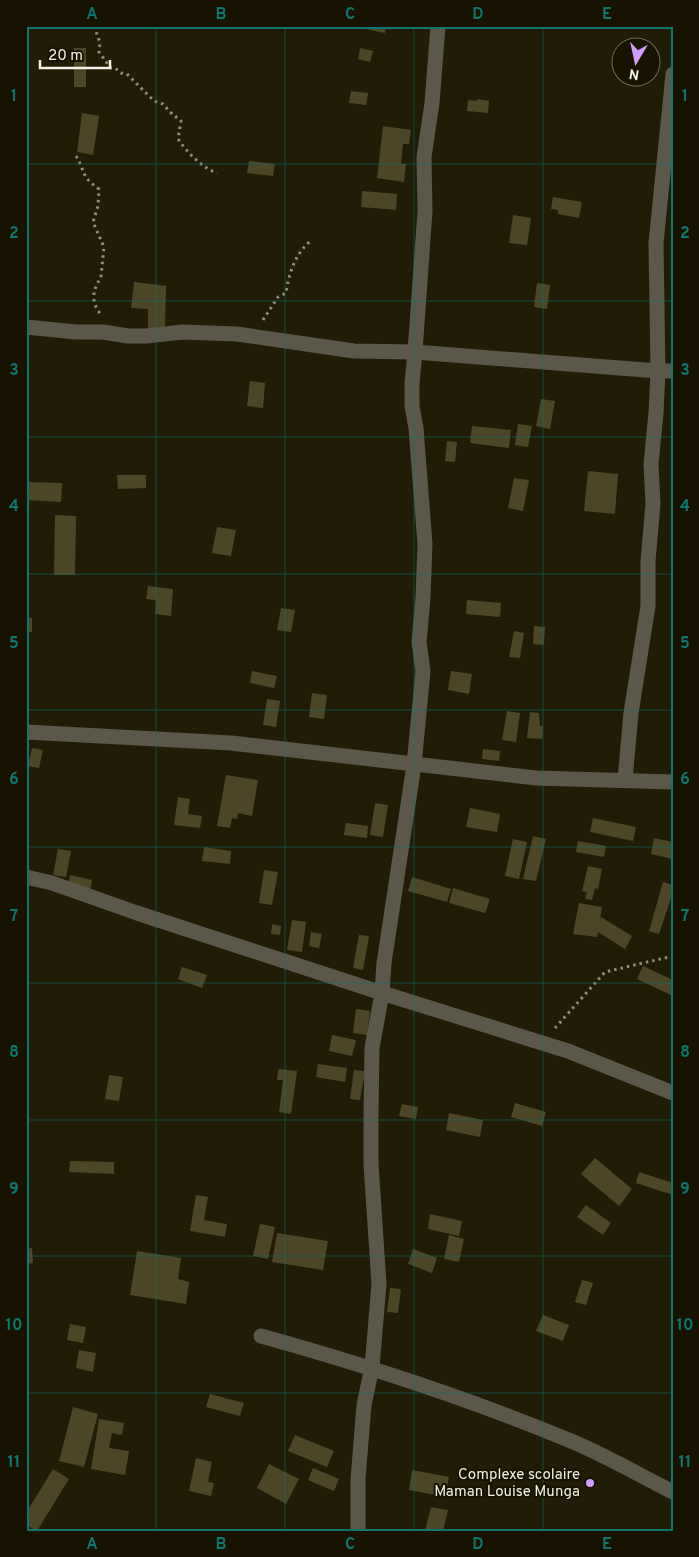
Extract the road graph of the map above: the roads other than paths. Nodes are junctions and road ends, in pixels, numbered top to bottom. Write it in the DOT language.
graph roads {
  1 [pos="438,26"];
  2 [pos="673,74"];
  3 [pos="26,327"];
  4 [pos="415,352"];
  5 [pos="666,371"];
  6 [pos="26,732"];
  7 [pos="414,765"];
  8 [pos="625,780"];
  9 [pos="673,782"];
  10 [pos="26,877"];
  11 [pos="382,993"];
  12 [pos="673,1093"];
  13 [pos="261,1336"];
  14 [pos="372,1367"];
  15 [pos="673,1492"];
  16 [pos="358,1531"];
  1 -- 4 [label="street"];
  2 -- 5 [label="street"];
  3 -- 4 [label="street"];
  4 -- 5 [label="street"];
  4 -- 7 [label="street"];
  5 -- 8 [label="street"];
  6 -- 7 [label="street"];
  7 -- 8 [label="street"];
  7 -- 11 [label="street"];
  8 -- 9 [label="street"];
  10 -- 11 [label="street"];
  11 -- 12 [label="street"];
  11 -- 14 [label="street"];
  13 -- 14 [label="street"];
  14 -- 15 [label="street"];
  14 -- 16 [label="street"];
}
